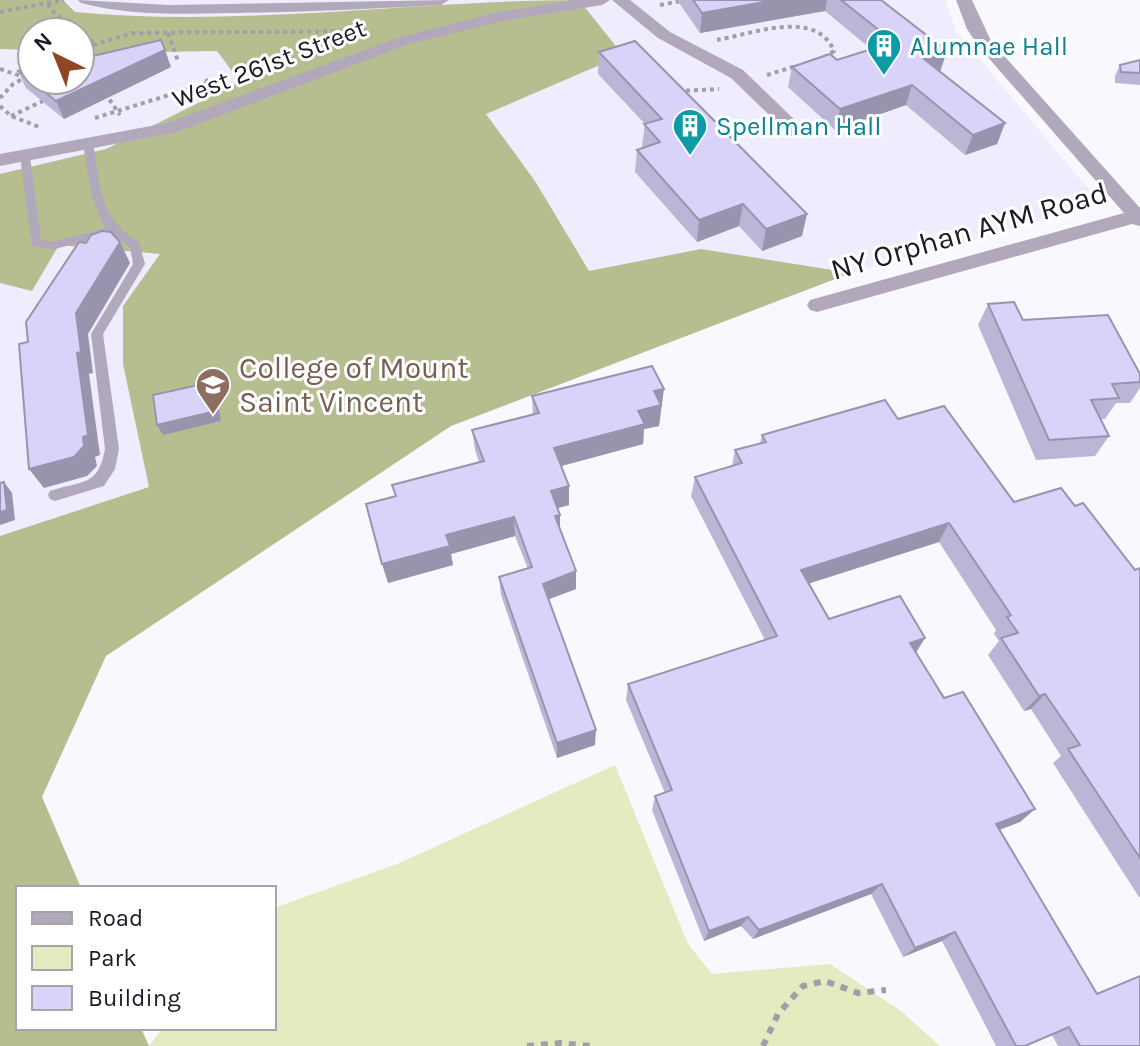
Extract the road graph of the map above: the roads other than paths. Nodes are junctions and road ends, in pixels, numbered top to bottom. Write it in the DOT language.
graph roads {
  1 [pos="86,0"];
  2 [pos="441,0"];
  3 [pos="602,0"];
  4 [pos="620,0"];
  5 [pos="964,0"];
  6 [pos="797,132"];
  7 [pos="88,143"];
  8 [pos="25,156"];
  9 [pos="0,160"];
  10 [pos="1138,218"];
  11 [pos="112,230"];
  12 [pos="817,305"];
  13 [pos="55,495"];
  1 -- 2 [label="street"];
  3 -- 7 [label="street, West 261st Street"];
  4 -- 6 [label="street"];
  5 -- 10 [label="street"];
  7 -- 8 [label="street, West 261st Street"];
  7 -- 11 [label="lane"];
  8 -- 9 [label="street, West 261st Street"];
  8 -- 11 [label="lane"];
  10 -- 12 [label="street, NY Orphan AYM Road"];
  11 -- 13 [label="lane"];
}
